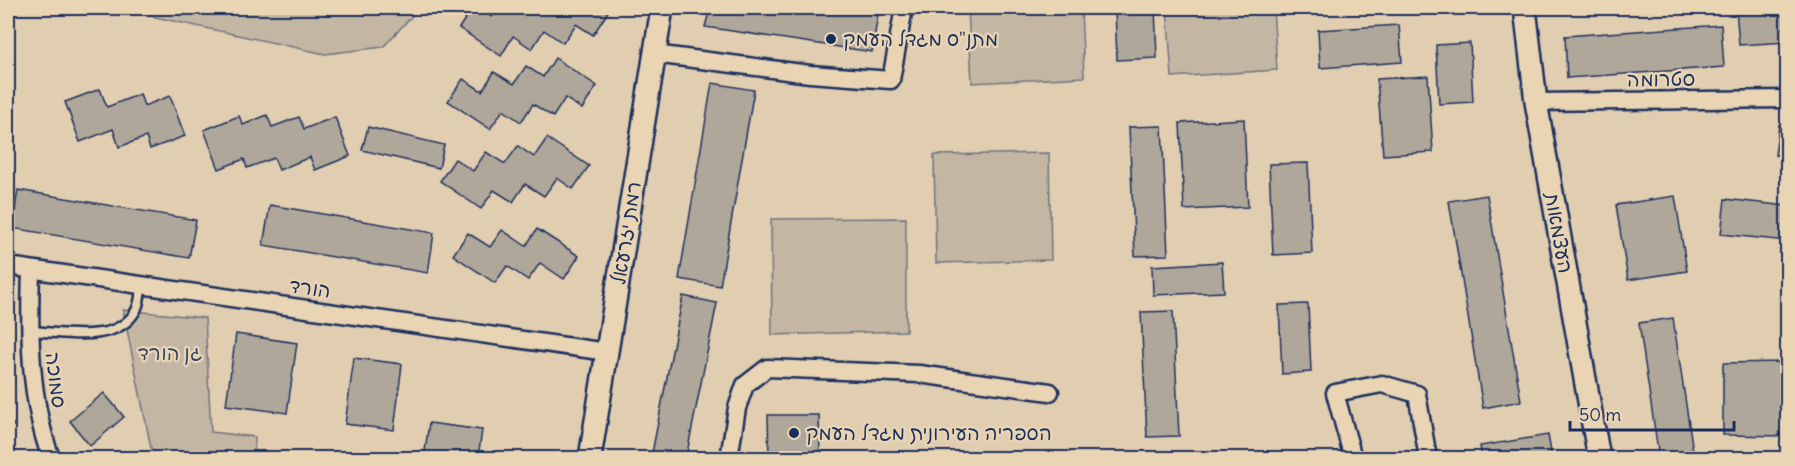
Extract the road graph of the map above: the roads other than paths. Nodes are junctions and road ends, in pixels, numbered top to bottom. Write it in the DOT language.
graph roads {
  1 [pos="662,8"];
  2 [pos="904,8"];
  3 [pos="1525,8"];
  4 [pos="654,54"];
  5 [pos="1788,99"];
  6 [pos="1536,102"];
  7 [pos="8,266"];
  8 [pos="31,270"];
  9 [pos="142,285"];
  10 [pos="29,331"];
  11 [pos="607,351"];
  12 [pos="1050,392"];
  13 [pos="51,459"];
  14 [pos="590,459"];
  15 [pos="729,459"];
  16 [pos="1353,459"];
  17 [pos="1428,459"];
  18 [pos="1599,459"];
  1 -- 4 [label="street, רמת יזרעאל"];
  2 -- 4 [label="street"];
  3 -- 6 [label="street, העצמאות"];
  4 -- 11 [label="street, רמת יזרעאל"];
  5 -- 6 [label="street, סטרומה"];
  6 -- 18 [label="street, העצמאות"];
  7 -- 8 [label="street, הורד"];
  8 -- 9 [label="street, הורד"];
  8 -- 10 [label="street, סמוכה"];
  9 -- 10 [label="lane"];
  9 -- 11 [label="street, הורד"];
  10 -- 13 [label="street, סמוכה"];
  11 -- 14 [label="street, רמת יזרעאל"];
  12 -- 15 [label="street"];
  16 -- 17 [label="street"];
}
